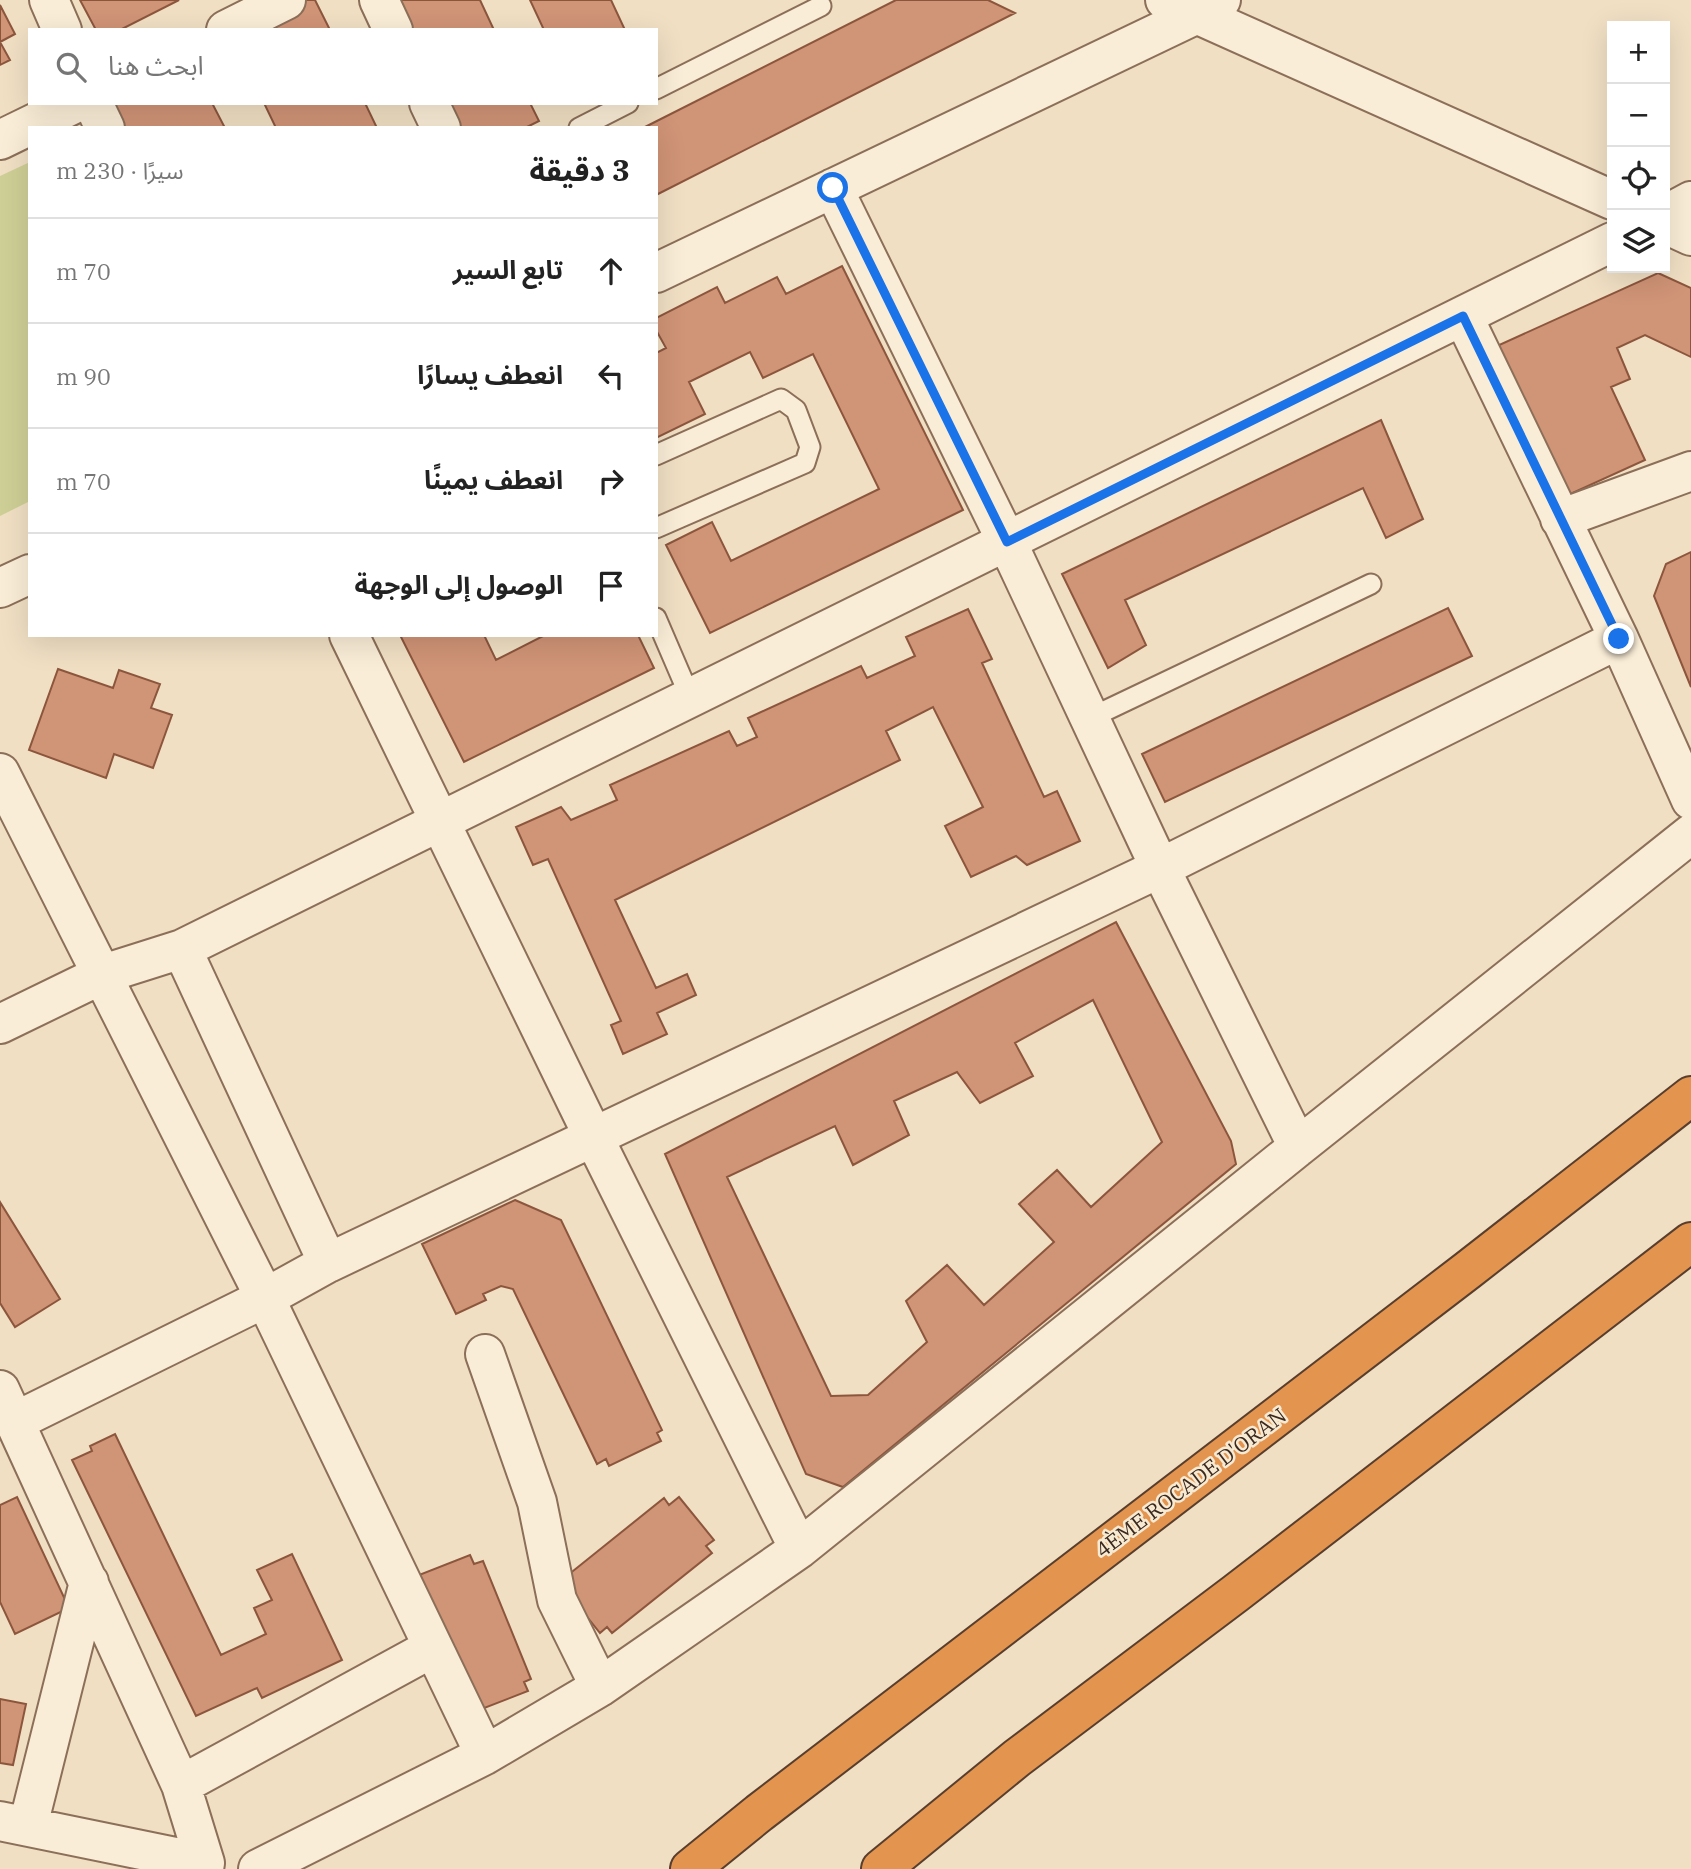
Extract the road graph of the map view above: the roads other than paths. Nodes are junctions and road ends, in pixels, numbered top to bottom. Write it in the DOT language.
graph roads {
  1 [pos="49,0"];
  2 [pos="286,0"];
  3 [pos="379,0"];
  4 [pos="1194,5"];
  5 [pos="821,6"];
  6 [pos="61,28"];
  7 [pos="230,28"];
  8 [pos="392,28"];
  9 [pos="658,88"];
  10 [pos="72,105"];
  11 [pos="94,105"];
  12 [pos="430,105"];
  13 [pos="624,105"];
  14 [pos="28,126"];
  15 [pos="29,126"];
  16 [pos="104,126"];
  17 [pos="440,126"];
  18 [pos="583,126"];
  19 [pos="0,140"];
  20 [pos="833,188"];
  21 [pos="1607,198"];
  22 [pos="1691,201"];
  23 [pos="1670,212"];
  24 [pos="1670,226"];
  25 [pos="1691,236"];
  26 [pos="1607,244"];
  27 [pos="658,272"];
  28 [pos="1463,316"];
  29 [pos="658,454"];
  30 [pos="1691,471"];
  31 [pos="1560,519"];
  32 [pos="658,527"];
  33 [pos="1007,542"];
  34 [pos="28,575"];
  35 [pos="1371,584"];
  36 [pos="0,588"];
  37 [pos="658,623"];
  38 [pos="350,637"];
  39 [pos="1619,639"];
  40 [pos="690,697"];
  41 [pos="1090,719"];
  42 [pos="0,773"];
  43 [pos="1691,800"];
  44 [pos="438,820"];
  45 [pos="1691,834"];
  46 [pos="1160,868"];
  47 [pos="181,949"];
  48 [pos="103,974"];
  49 [pos="0,1024"];
  50 [pos="1691,1096"];
  51 [pos="594,1138"];
  52 [pos="1298,1147"];
  53 [pos="1691,1242"];
  54 [pos="328,1263"];
  55 [pos="265,1298"];
  56 [pos="485,1354"];
  57 [pos="8,1405"];
  58 [pos="799,1549"];
  59 [pos="89,1582"];
  60 [pos="432,1648"];
  61 [pos="600,1687"];
  62 [pos="485,1755"];
  63 [pos="1017,1758"];
  64 [pos="181,1785"];
  65 [pos="759,1813"];
  66 [pos="14,1824"];
  67 [pos="204,1866"];
  68 [pos="258,1869"];
  69 [pos="666,1869"];
  70 [pos="690,1869"];
  71 [pos="881,1869"];
  72 [pos="907,1869"];
  1 -- 6 [label="street"];
  2 -- 7 [label="street"];
  3 -- 8 [label="street"];
  4 -- 20 [label="street"];
  4 -- 21 [label="street"];
  5 -- 9 [label="lane"];
  10 -- 15 [label="street"];
  11 -- 16 [label="street"];
  12 -- 17 [label="street"];
  13 -- 18 [label="lane"];
  14 -- 19 [label="street"];
  20 -- 27 [label="street"];
  20 -- 33 [label="street"];
  22 -- 23 [label="street"];
  24 -- 25 [label="street"];
  26 -- 28 [label="street"];
  28 -- 31 [label="street"];
  28 -- 33 [label="street"];
  29 -- 32 [label="lane"];
  30 -- 31 [label="street"];
  31 -- 39 [label="street"];
  33 -- 40 [label="street"];
  33 -- 41 [label="street"];
  34 -- 36 [label="street"];
  35 -- 41 [label="lane"];
  37 -- 40 [label="lane"];
  38 -- 44 [label="street"];
  39 -- 43 [label="street"];
  39 -- 46 [label="street"];
  40 -- 44 [label="street"];
  41 -- 46 [label="street"];
  42 -- 48 [label="street"];
  44 -- 47 [label="street"];
  44 -- 51 [label="street"];
  45 -- 52 [label="street"];
  46 -- 51 [label="street"];
  46 -- 52 [label="street"];
  47 -- 48 [label="street"];
  47 -- 54 [label="street"];
  48 -- 49 [label="street"];
  48 -- 55 [label="street"];
  50 -- 65 [label="highway, 4ÈME ROCADE D'ORAN"];
  51 -- 54 [label="street"];
  51 -- 58 [label="street"];
  52 -- 58 [label="street"];
  53 -- 63 [label="highway"];
  54 -- 55 [label="street"];
  55 -- 57 [label="street"];
  55 -- 60 [label="street"];
  56 -- 61 [label="street"];
  57 -- 59 [label="street"];
  58 -- 61 [label="street"];
  59 -- 64 [label="street"];
  59 -- 66 [label="street"];
  60 -- 62 [label="street"];
  60 -- 64 [label="street"];
  61 -- 62 [label="street"];
  62 -- 68 [label="street"];
  63 -- 71 [label="highway"];
  63 -- 72 [label="highway"];
  64 -- 67 [label="street"];
  65 -- 69 [label="highway"];
  65 -- 70 [label="highway, 4ÈME ROCADE D'ORAN"];
  66 -- 67 [label="street"];
}
